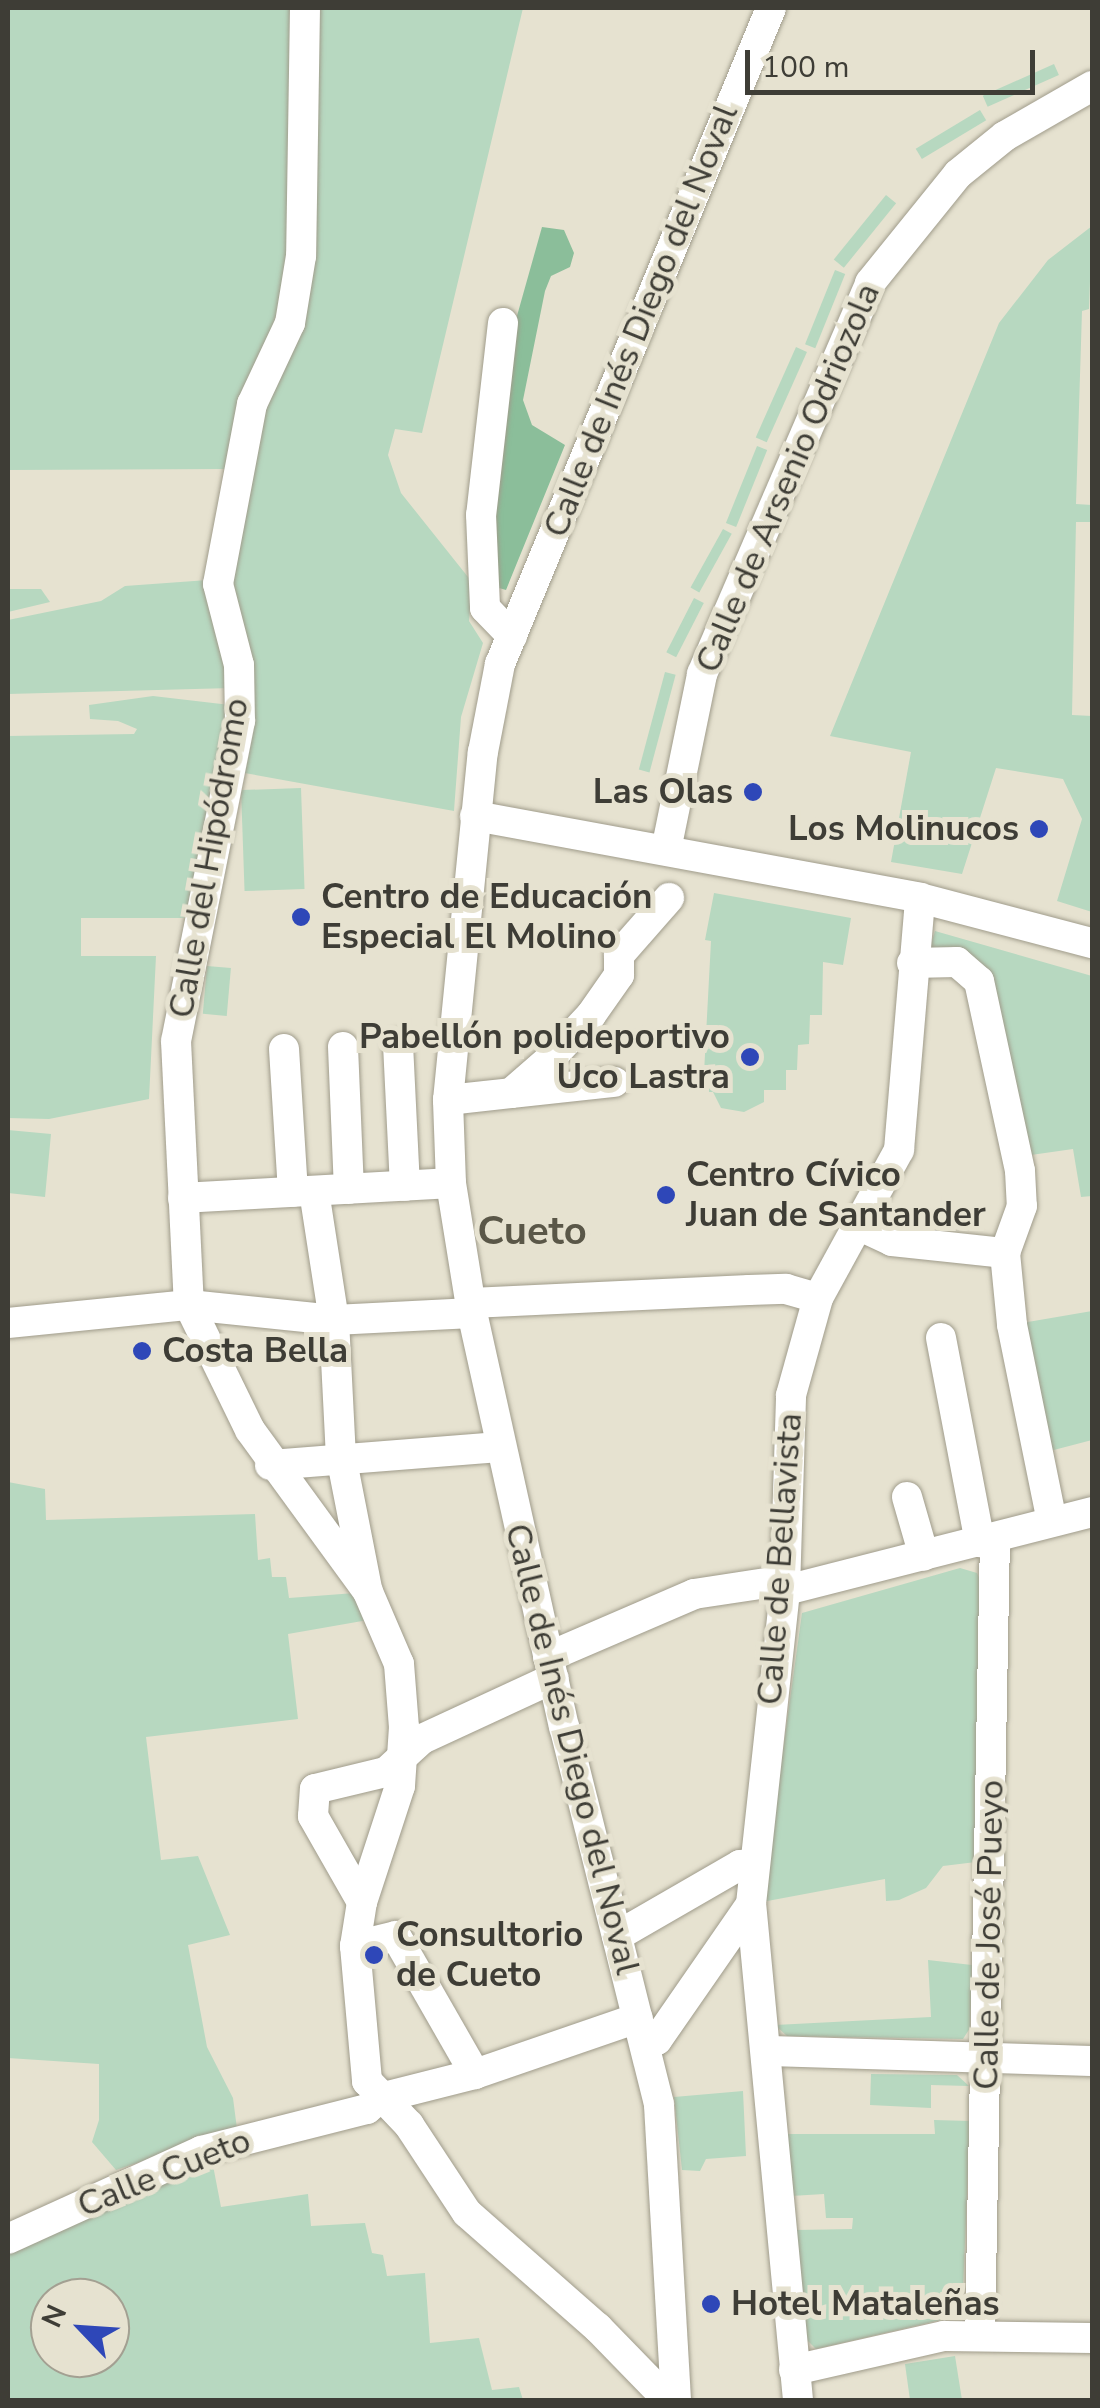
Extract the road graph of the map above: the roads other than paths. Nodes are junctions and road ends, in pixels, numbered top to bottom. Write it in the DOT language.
graph roads {
  1 [pos="305,8"];
  2 [pos="771,8"];
  3 [pos="1092,86"];
  4 [pos="503,324"];
  5 [pos="512,636"];
  6 [pos="476,816"];
  7 [pos="666,850"];
  8 [pos="669,898"];
  9 [pos="920,898"];
  10 [pos="1092,943"];
  11 [pos="912,963"];
  12 [pos="398,1044"];
  13 [pos="343,1047"];
  14 [pos="284,1049"];
  15 [pos="614,1082"];
  16 [pos="511,1094"];
  17 [pos="448,1100"];
  18 [pos="451,1183"];
  19 [pos="405,1186"];
  20 [pos="349,1189"];
  21 [pos="304,1191"];
  22 [pos="183,1198"];
  23 [pos="862,1228"];
  24 [pos="1005,1253"];
  25 [pos="189,1304"];
  26 [pos="814,1307"];
  27 [pos="471,1308"];
  28 [pos="334,1320"];
  29 [pos="8,1323"];
  30 [pos="941,1338"];
  31 [pos="500,1446"];
  32 [pos="341,1456"];
  33 [pos="270,1465"];
  34 [pos="908,1496"];
  35 [pos="1092,1512"];
  36 [pos="1052,1521"];
  37 [pos="988,1540"];
  38 [pos="924,1556"];
  39 [pos="785,1589"];
  40 [pos="368,1592"];
  41 [pos="551,1668"];
  42 [pos="404,1752"];
  43 [pos="754,1864"];
  44 [pos="362,1902"];
  45 [pos="751,1904"];
  46 [pos="617,1936"];
  47 [pos="355,1946"];
  48 [pos="641,2032"];
  49 [pos="768,2052"];
  50 [pos="985,2056"];
  51 [pos="1092,2061"];
  52 [pos="475,2074"];
  53 [pos="380,2098"];
  54 [pos="8,2238"];
  55 [pos="980,2333"];
  56 [pos="1092,2338"];
  57 [pos="794,2370"];
  58 [pos="672,2400"];
  59 [pos="798,2400"];
  1 -- 22 [label="street, Calle del Hipódromo"];
  2 -- 5 [label="street, Calle de Inés Diego del Noval"];
  3 -- 7 [label="street, Calle de Arsenio Odriozola"];
  4 -- 5 [label="street"];
  5 -- 6 [label="street, Calle de Inés Diego del Noval"];
  6 -- 7 [label="street"];
  6 -- 17 [label="street, Calle de Inés Diego del Noval"];
  7 -- 9 [label="street"];
  8 -- 16 [label="street"];
  9 -- 10 [label="street"];
  9 -- 11 [label="street, Calle de Bellavista"];
  11 -- 23 [label="street, Calle de Bellavista"];
  11 -- 24 [label="street"];
  12 -- 19 [label="street"];
  13 -- 20 [label="street"];
  14 -- 21 [label="street"];
  15 -- 16 [label="street"];
  16 -- 17 [label="street"];
  17 -- 18 [label="street, Calle de Inés Diego del Noval"];
  18 -- 19 [label="street"];
  18 -- 27 [label="street, Calle de Inés Diego del Noval"];
  19 -- 20 [label="street"];
  20 -- 21 [label="street"];
  21 -- 22 [label="street"];
  21 -- 28 [label="street"];
  22 -- 25 [label="street, Calle del Hipódromo"];
  23 -- 24 [label="street"];
  23 -- 26 [label="street, Calle de Bellavista"];
  24 -- 36 [label="street"];
  25 -- 28 [label="street"];
  25 -- 29 [label="street"];
  25 -- 33 [label="street"];
  26 -- 27 [label="street"];
  26 -- 39 [label="street, Calle de Bellavista"];
  27 -- 28 [label="street"];
  27 -- 31 [label="street, Calle de Inés Diego del Noval"];
  28 -- 32 [label="street"];
  30 -- 37 [label="street, Calle de José Pueyo"];
  31 -- 32 [label="street"];
  31 -- 41 [label="street, Calle de Inés Diego del Noval"];
  32 -- 33 [label="street"];
  32 -- 40 [label="street"];
  33 -- 40 [label="street"];
  34 -- 38 [label="street"];
  35 -- 36 [label="street"];
  36 -- 37 [label="street"];
  37 -- 38 [label="street"];
  37 -- 50 [label="street, Calle de José Pueyo"];
  38 -- 39 [label="street"];
  39 -- 41 [label="street"];
  39 -- 43 [label="street, Calle de Bellavista"];
  40 -- 42 [label="street"];
  41 -- 42 [label="street"];
  41 -- 46 [label="street, Calle de Inés Diego del Noval"];
  42 -- 44 [label="street"];
  42 -- 44 [label="street"];
  43 -- 45 [label="street, Calle de Bellavista"];
  43 -- 46 [label="street"];
  44 -- 47 [label="street"];
  45 -- 48 [label="street"];
  45 -- 49 [label="street, Calle de Bellavista"];
  46 -- 48 [label="street, Calle de Inés Diego del Noval"];
  47 -- 52 [label="street"];
  47 -- 53 [label="street"];
  48 -- 52 [label="street, Calle Cueto"];
  48 -- 58 [label="street, Calle de Inés Diego del Noval"];
  49 -- 50 [label="street"];
  49 -- 57 [label="street, Calle de Bellavista"];
  50 -- 51 [label="street"];
  50 -- 55 [label="street, Calle de José Pueyo"];
  52 -- 53 [label="street, Calle Cueto"];
  53 -- 54 [label="street, Calle Cueto"];
  53 -- 58 [label="street"];
  55 -- 56 [label="street"];
  55 -- 57 [label="street"];
  57 -- 59 [label="street, Calle de Bellavista"];
}
